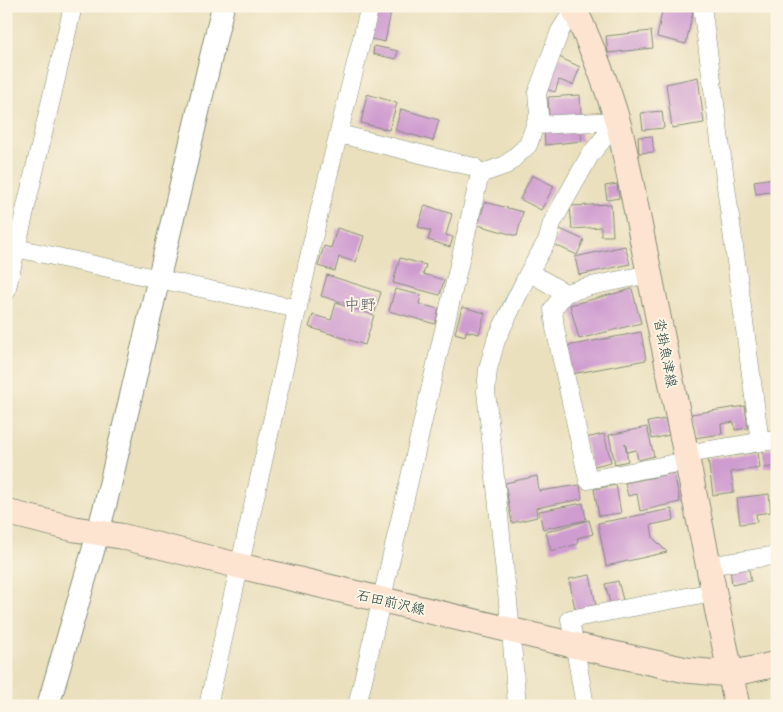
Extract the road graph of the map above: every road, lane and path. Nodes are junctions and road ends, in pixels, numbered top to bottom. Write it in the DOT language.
graph roads {
  1 [pos="73,6"];
  2 [pos="223,6"];
  3 [pos="370,6"];
  4 [pos="702,6"];
  5 [pos="574,8"];
  6 [pos="618,121"];
  7 [pos="536,125"];
  8 [pos="339,134"];
  9 [pos="480,174"];
  10 [pos="16,248"];
  11 [pos="529,272"];
  12 [pos="650,274"];
  13 [pos="159,279"];
  14 [pos="6,292"];
  15 [pos="565,293"];
  16 [pos="298,309"];
  17 [pos="768,441"];
  18 [pos="686,457"];
  19 [pos="6,512"];
  20 [pos="98,533"];
  21 [pos="777,555"];
  22 [pos="240,566"];
  23 [pos="708,566"];
  24 [pos="713,592"];
  25 [pos="381,600"];
  26 [pos="512,631"];
  27 [pos="573,646"];
  28 [pos="777,664"];
  29 [pos="730,674"];
  30 [pos="48,706"];
  31 [pos="208,706"];
  32 [pos="357,706"];
  33 [pos="518,706"];
  34 [pos="585,706"];
  35 [pos="737,706"];
  1 -- 10 [label="street"];
  2 -- 13 [label="street"];
  3 -- 8 [label="street"];
  4 -- 17 [label="street"];
  5 -- 6 [label="main road, 沓掛魚津線"];
  5 -- 7 [label="street"];
  6 -- 7 [label="street"];
  6 -- 11 [label="street"];
  6 -- 12 [label="main road, 沓掛魚津線"];
  7 -- 9 [label="street"];
  8 -- 9 [label="street"];
  8 -- 16 [label="street"];
  9 -- 25 [label="street"];
  10 -- 13 [label="street"];
  10 -- 14 [label="street"];
  11 -- 15 [label="street"];
  11 -- 26 [label="street"];
  12 -- 15 [label="street"];
  12 -- 18 [label="main road, 沓掛魚津線"];
  13 -- 16 [label="street"];
  13 -- 20 [label="street"];
  15 -- 18 [label="street"];
  16 -- 22 [label="street"];
  17 -- 18 [label="street"];
  18 -- 23 [label="main road, 沓掛魚津線"];
  19 -- 20 [label="main road, 石田前沢線"];
  20 -- 22 [label="main road, 石田前沢線"];
  20 -- 30 [label="street"];
  21 -- 23 [label="street"];
  22 -- 25 [label="main road, 石田前沢線"];
  22 -- 31 [label="street"];
  23 -- 24 [label="main road, 沓掛魚津線"];
  24 -- 27 [label="street"];
  24 -- 29 [label="main road, 沓掛魚津線"];
  25 -- 26 [label="main road, 石田前沢線"];
  25 -- 32 [label="street"];
  26 -- 27 [label="main road, 石田前沢線"];
  26 -- 33 [label="street"];
  27 -- 29 [label="main road, 石田前沢線"];
  27 -- 34 [label="street"];
  28 -- 29 [label="main road, 石田前沢線"];
  29 -- 35 [label="main road, 沓掛魚津線"];
}
